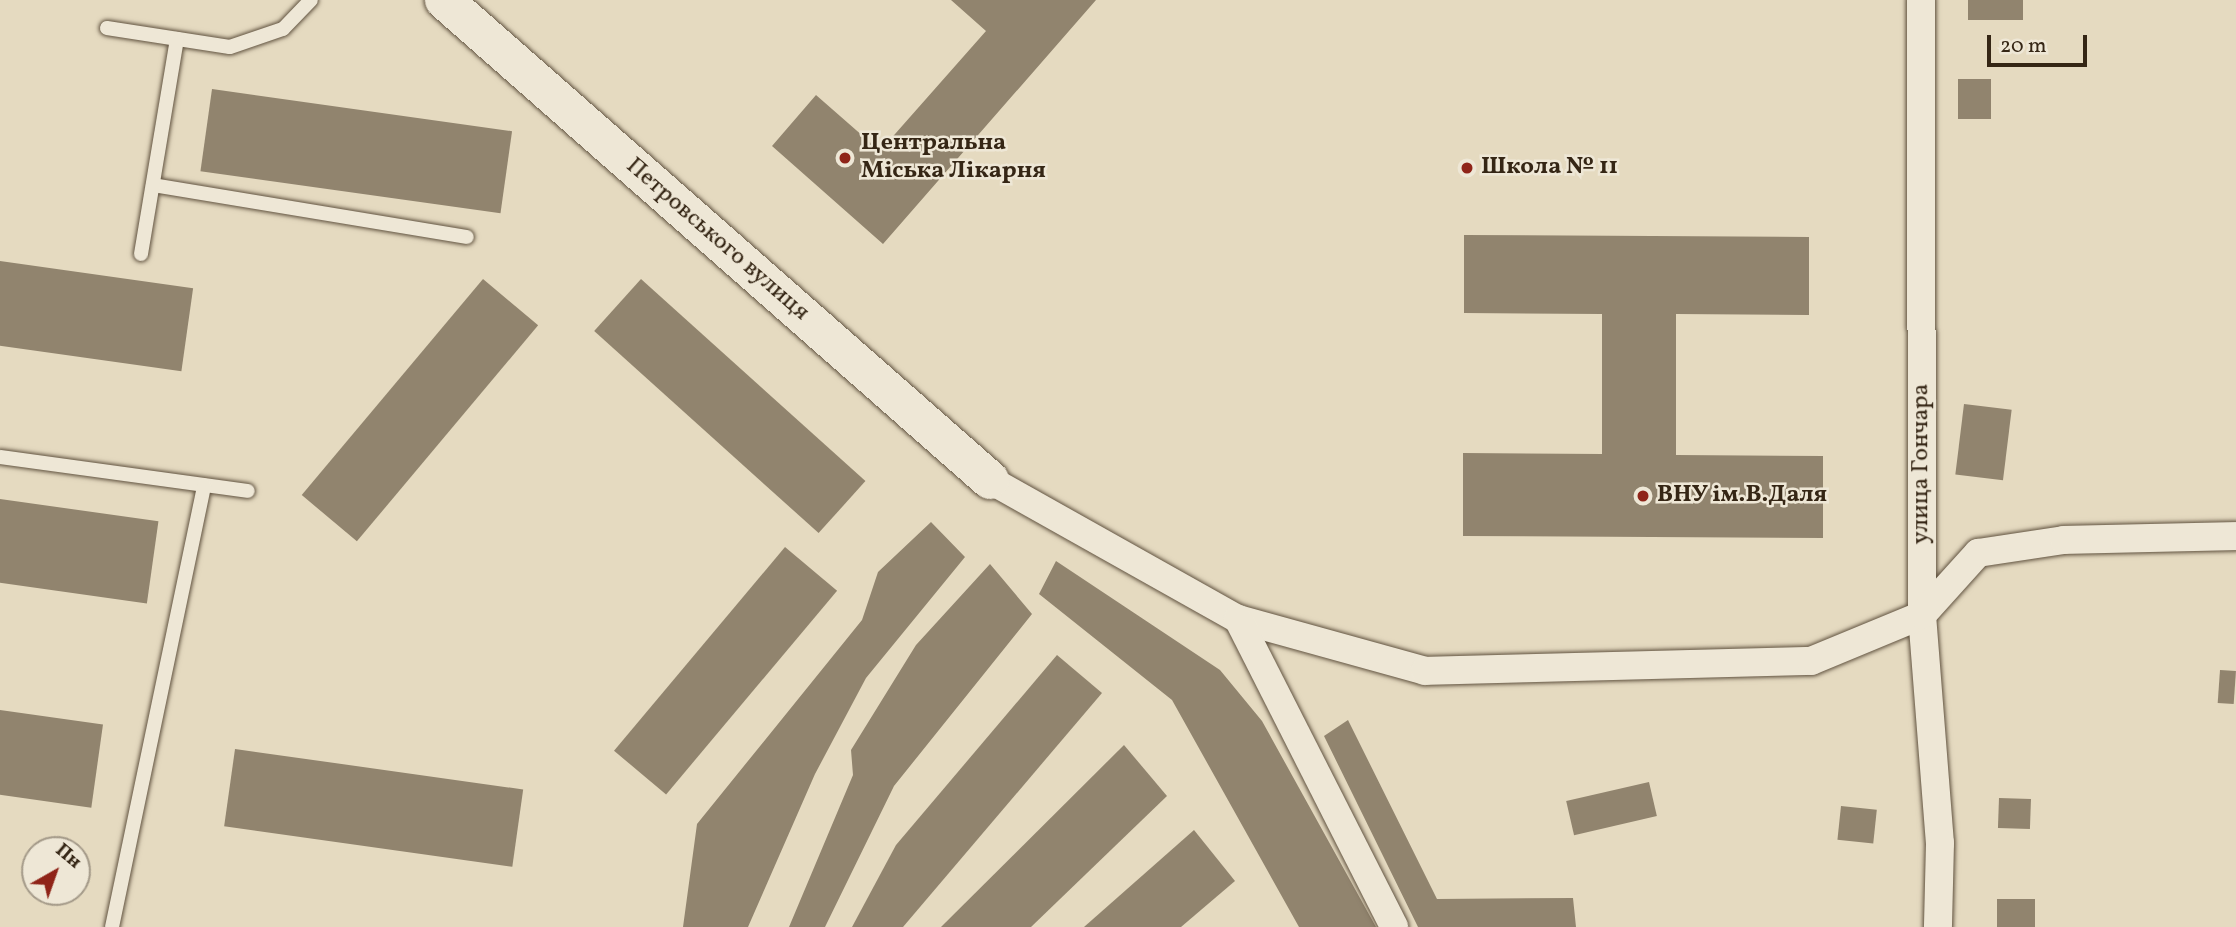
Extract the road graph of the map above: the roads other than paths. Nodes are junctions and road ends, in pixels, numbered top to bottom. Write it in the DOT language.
graph roads {
  1 [pos="311,0"];
  2 [pos="444,0"];
  3 [pos="1921,0"];
  4 [pos="107,28"];
  5 [pos="177,38"];
  6 [pos="153,185"];
  7 [pos="467,237"];
  8 [pos="142,254"];
  9 [pos="0,457"];
  10 [pos="990,480"];
  11 [pos="204,485"];
  12 [pos="248,491"];
  13 [pos="2236,536"];
  14 [pos="1922,615"];
  15 [pos="1238,619"];
  16 [pos="112,927"];
  17 [pos="1394,927"];
  18 [pos="1938,927"];
  1 -- 5 [label="lane"];
  2 -- 10 [label="street, Петровського вулиця"];
  3 -- 14 [label="street, улица Гончара"];
  4 -- 5 [label="lane"];
  5 -- 6 [label="lane"];
  6 -- 7 [label="lane"];
  6 -- 8 [label="lane"];
  9 -- 11 [label="lane"];
  10 -- 15 [label="street"];
  11 -- 12 [label="lane"];
  11 -- 16 [label="lane"];
  13 -- 14 [label="street"];
  14 -- 15 [label="street"];
  14 -- 18 [label="street, улица Гончара"];
  15 -- 17 [label="street"];
}
